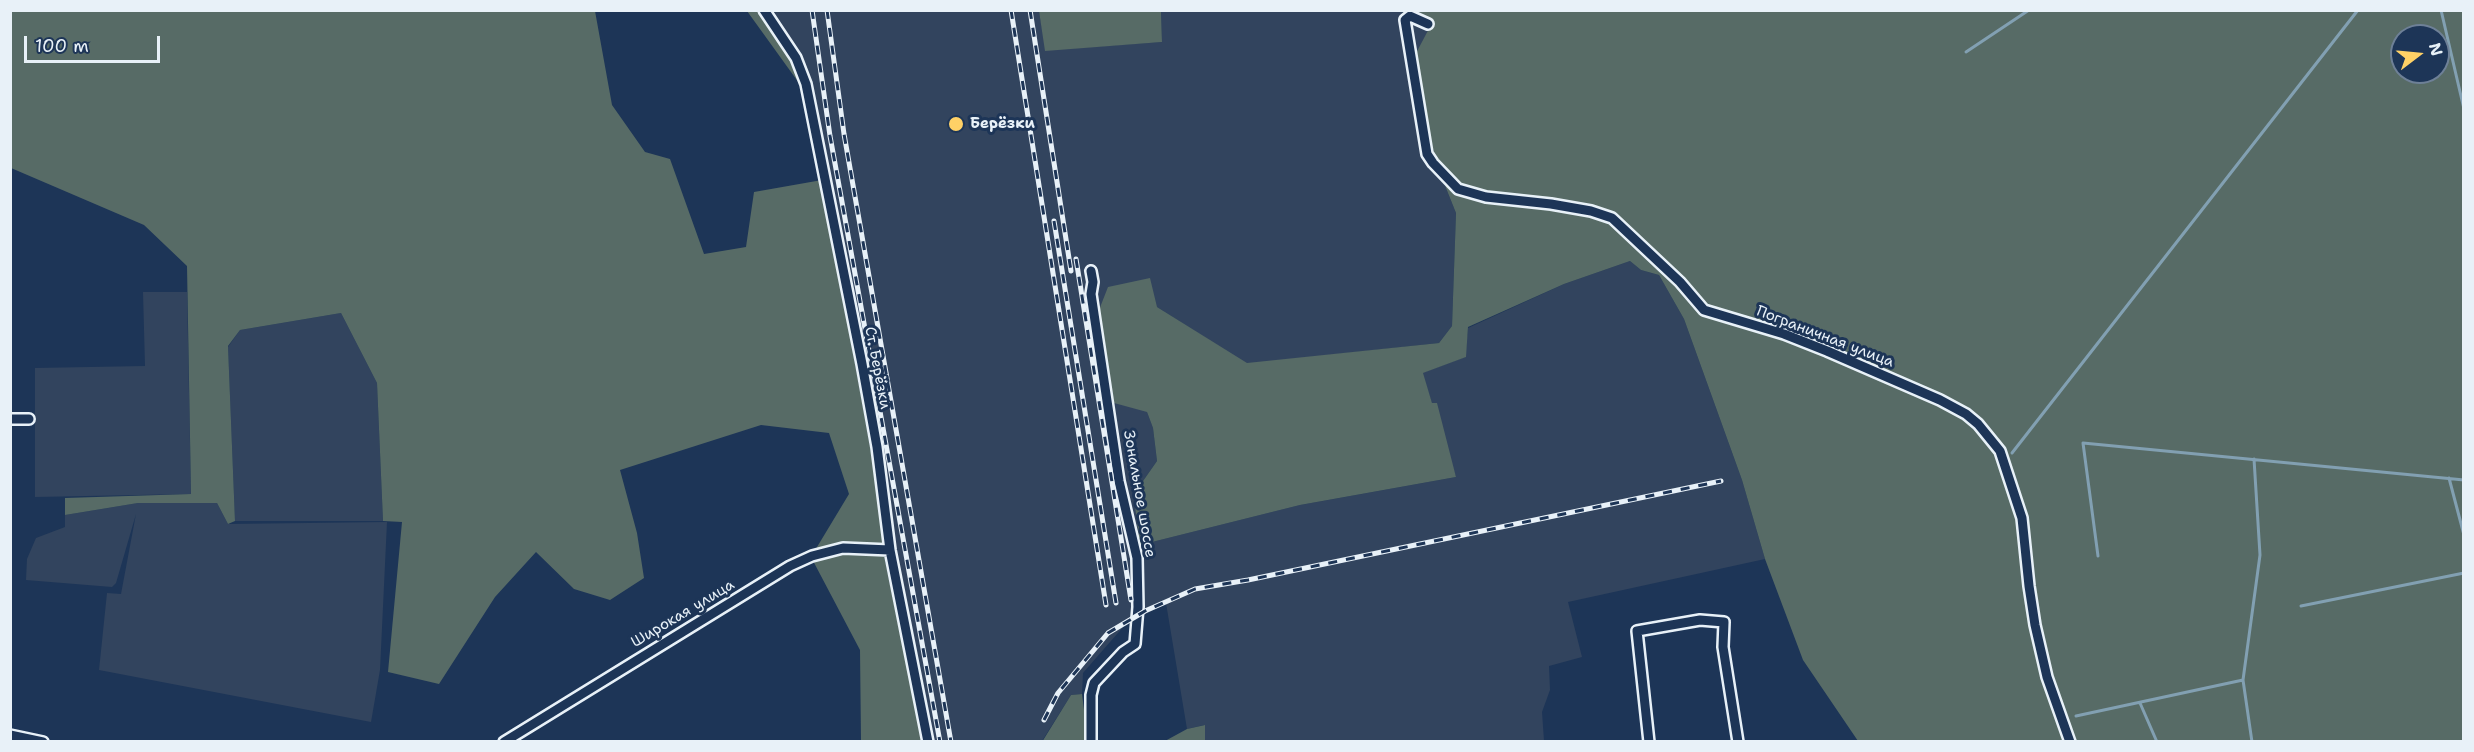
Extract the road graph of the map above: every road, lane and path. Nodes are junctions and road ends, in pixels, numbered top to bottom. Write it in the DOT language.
graph roads {
  1 [pos="764,10"];
  2 [pos="1428,24"];
  3 [pos="1090,271"];
  4 [pos="10,418"];
  5 [pos="29,419"];
  6 [pos="890,550"];
  7 [pos="10,735"];
  8 [pos="43,741"];
  9 [pos="504,741"];
  10 [pos="928,741"];
  11 [pos="1091,741"];
  12 [pos="1649,741"];
  13 [pos="1738,741"];
  14 [pos="2070,741"];
  1 -- 6 [label="street, Ст. Берёзки"];
  2 -- 14 [label="street, Пограничная улица"];
  3 -- 11 [label="street, Зональное шоссе"];
  4 -- 5 [label="street"];
  6 -- 9 [label="street, Широкая улица"];
  6 -- 10 [label="street, Ст. Берёзки"];
  7 -- 8 [label="street"];
  12 -- 13 [label="street"];
}
